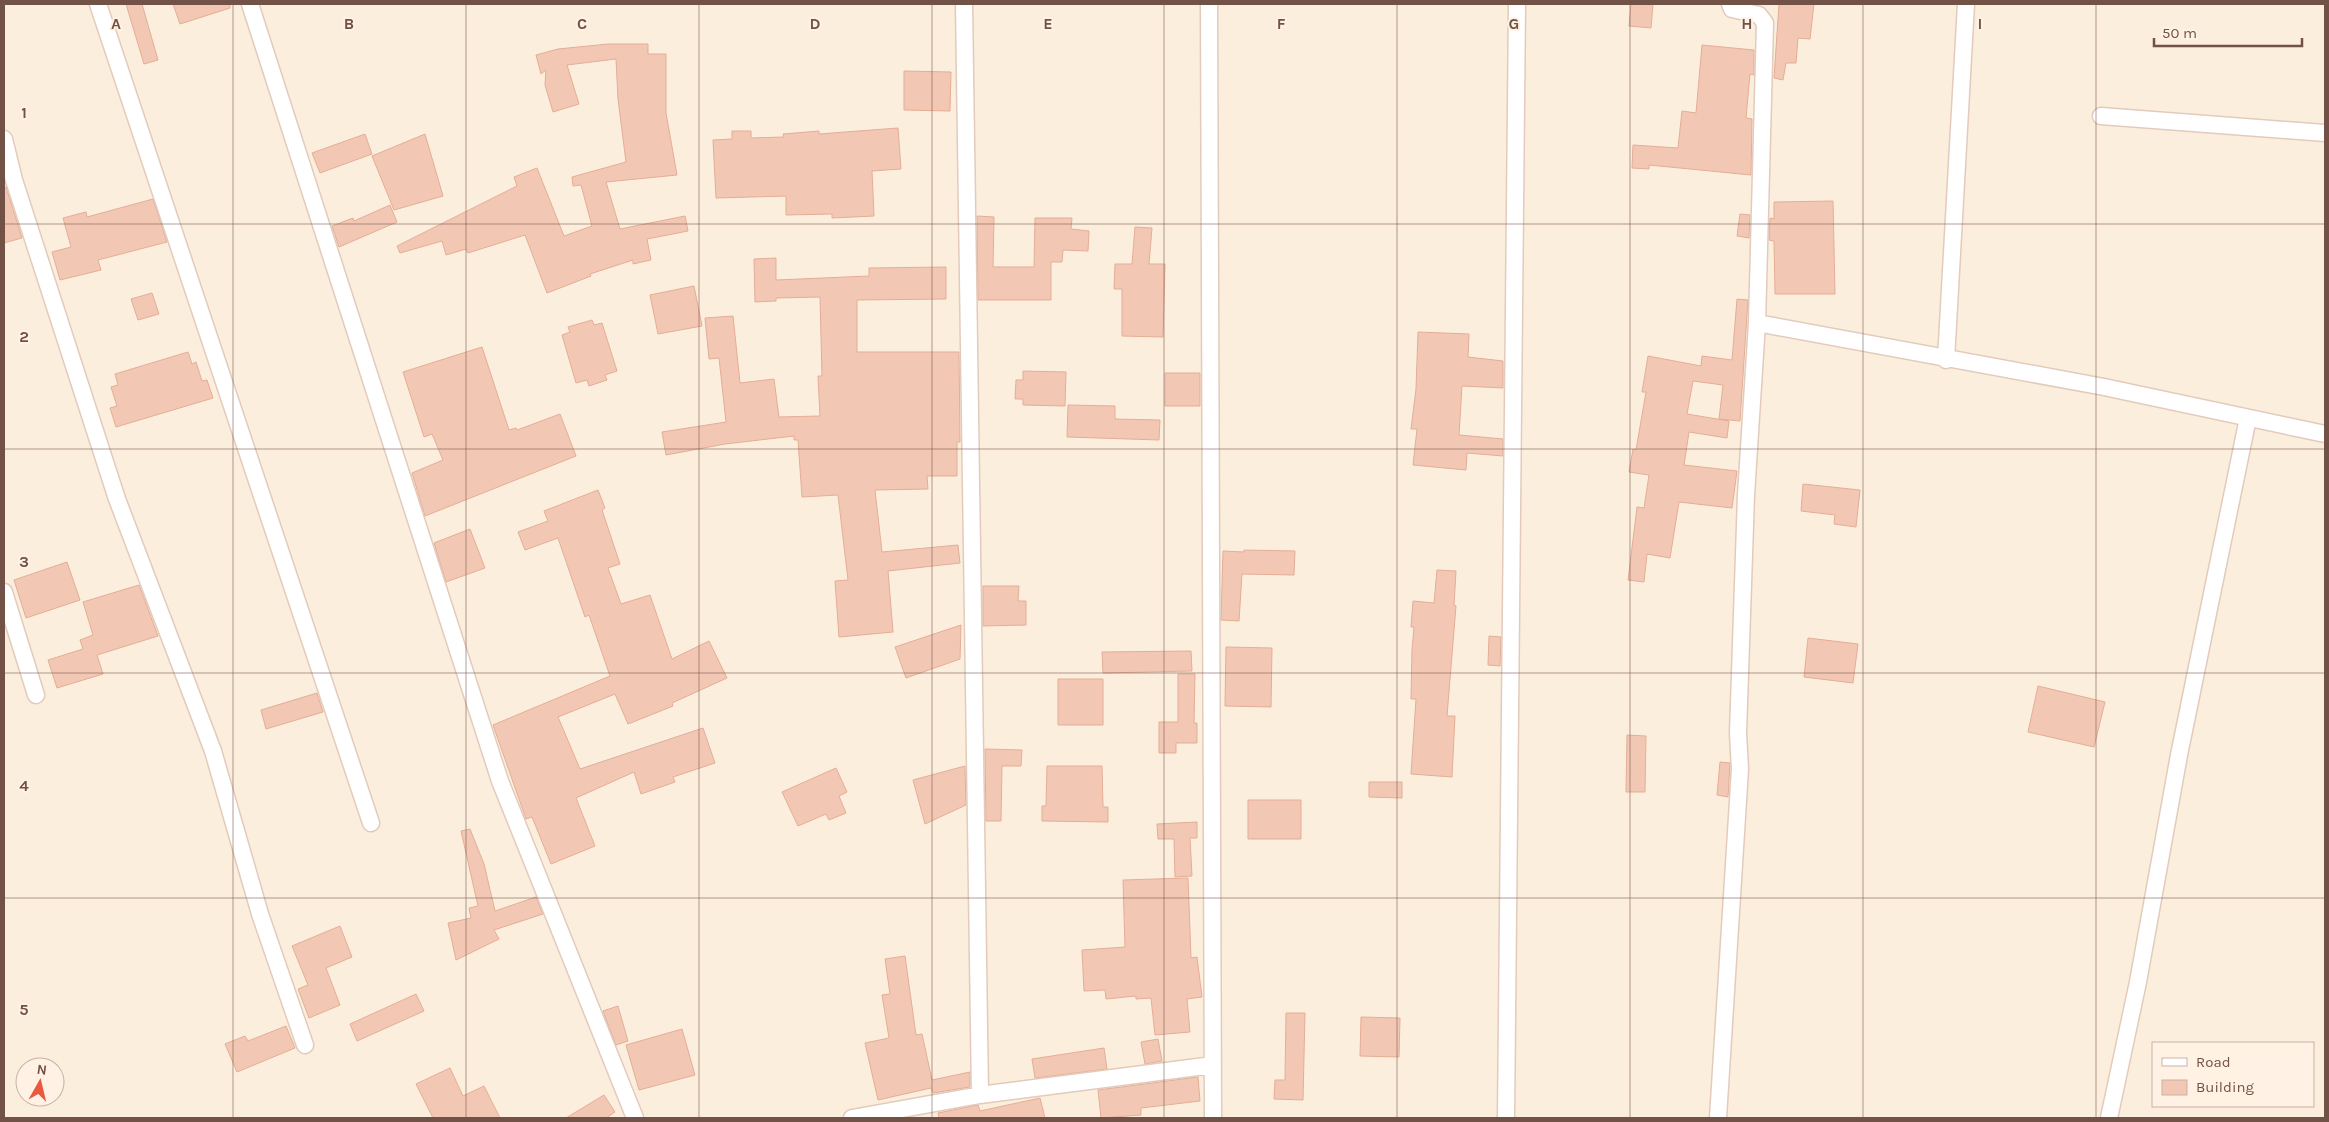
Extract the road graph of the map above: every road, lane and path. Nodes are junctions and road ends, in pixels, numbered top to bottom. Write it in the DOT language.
graph roads {
  1 [pos="98,4"];
  2 [pos="250,4"];
  3 [pos="964,4"];
  4 [pos="1210,4"];
  5 [pos="1517,4"];
  6 [pos="1730,4"];
  7 [pos="1966,4"];
  8 [pos="2101,116"];
  9 [pos="2325,133"];
  10 [pos="4,139"];
  11 [pos="1757,323"];
  12 [pos="1946,360"];
  13 [pos="2248,418"];
  14 [pos="2325,434"];
  15 [pos="4,592"];
  16 [pos="36,695"];
  17 [pos="371,823"];
  18 [pos="305,1045"];
  19 [pos="1213,1065"];
  20 [pos="980,1095"];
  21 [pos="635,1118"];
  22 [pos="852,1118"];
  23 [pos="1213,1118"];
  24 [pos="1506,1118"];
  25 [pos="1718,1118"];
  26 [pos="2109,1118"];
  1 -- 17 [label="street"];
  2 -- 21 [label="street"];
  3 -- 20 [label="street"];
  4 -- 19 [label="street"];
  5 -- 24 [label="street"];
  6 -- 11 [label="street"];
  7 -- 12 [label="street"];
  8 -- 9 [label="street"];
  10 -- 18 [label="street"];
  11 -- 12 [label="street"];
  11 -- 25 [label="street"];
  12 -- 13 [label="street"];
  13 -- 14 [label="street"];
  13 -- 26 [label="street"];
  15 -- 16 [label="street"];
  19 -- 20 [label="street"];
  19 -- 23 [label="street"];
  20 -- 22 [label="street"];
}
